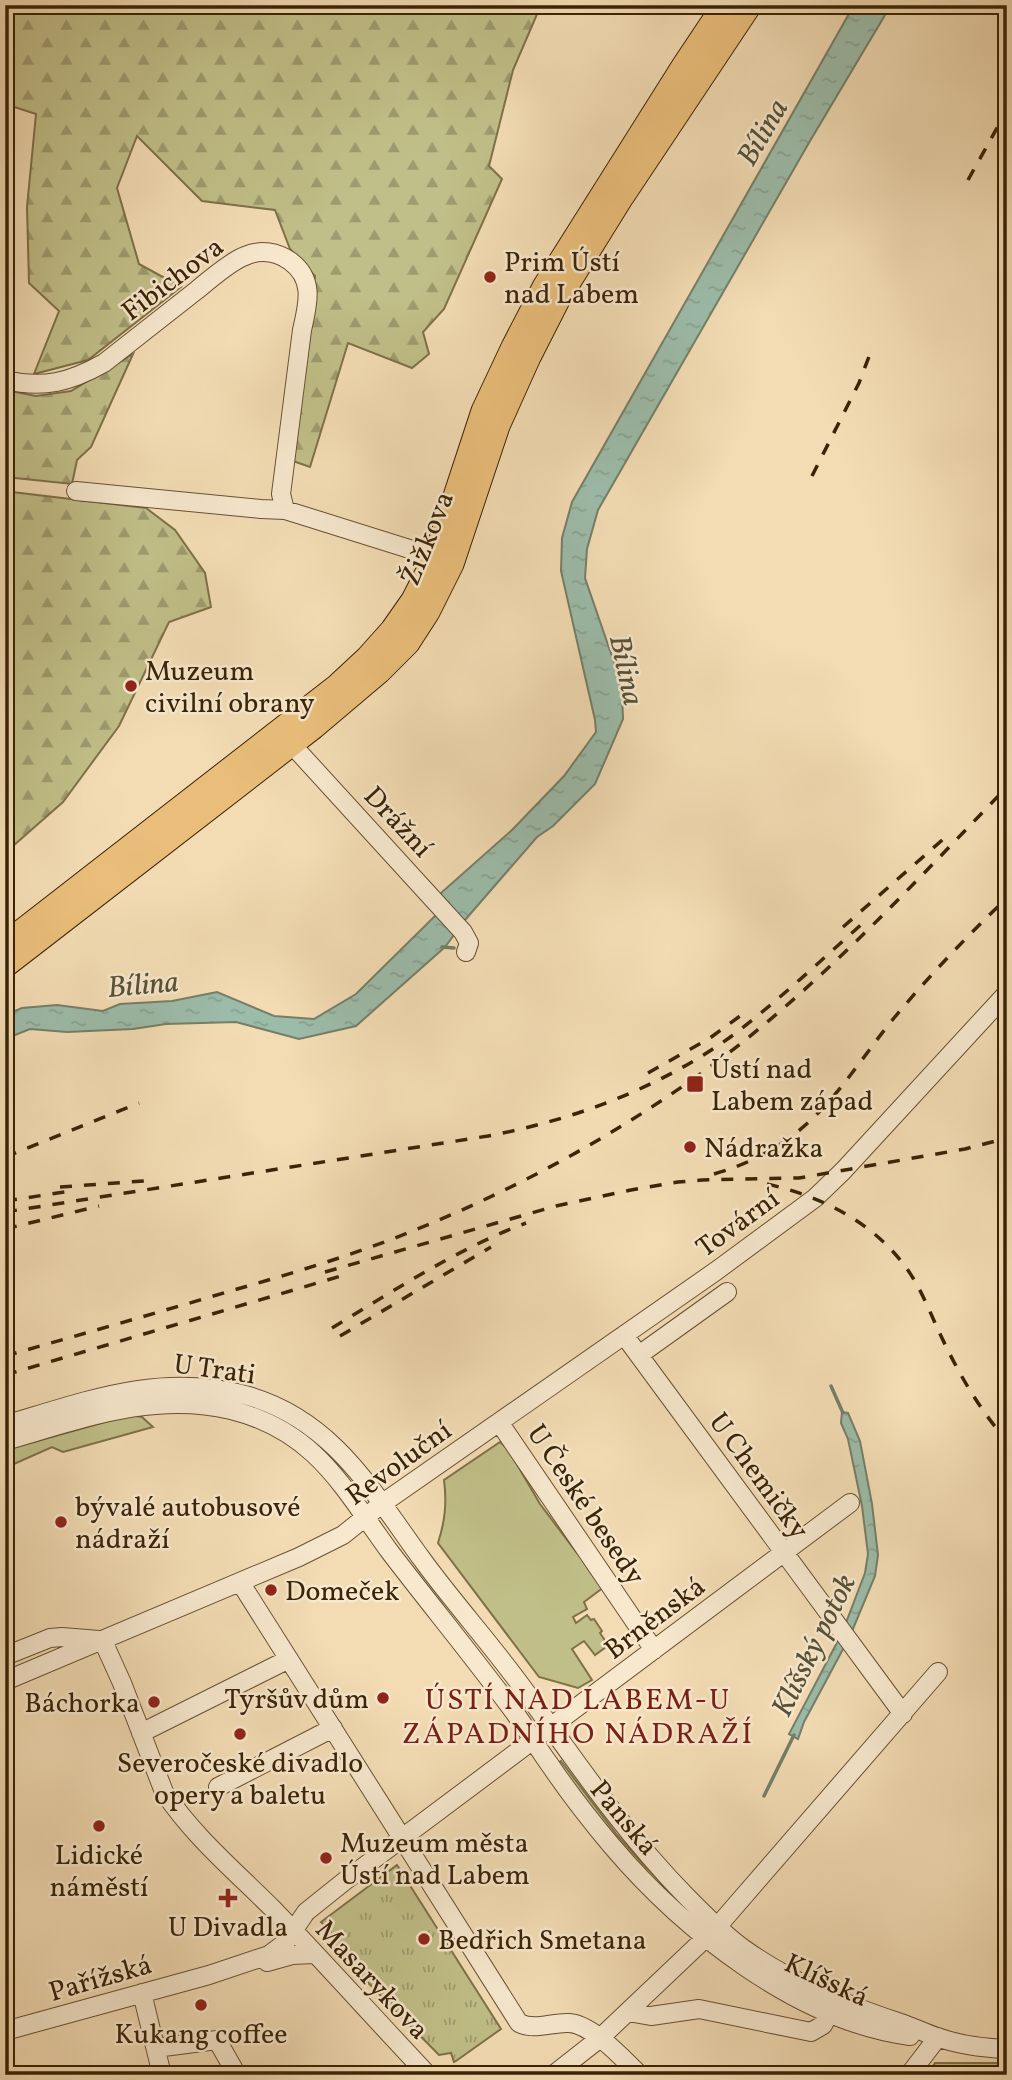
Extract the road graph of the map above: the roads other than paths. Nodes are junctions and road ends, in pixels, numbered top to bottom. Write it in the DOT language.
graph roads {
  1 [pos="750,5"];
  2 [pos="724,6"];
  3 [pos="5,380"];
  4 [pos="76,491"];
  5 [pos="285,510"];
  6 [pos="435,557"];
  7 [pos="285,737"];
  8 [pos="5,944"];
  9 [pos="466,952"];
  10 [pos="5,966"];
  11 [pos="1007,993"];
  12 [pos="700,1282"];
  13 [pos="727,1292"];
  14 [pos="624,1335"];
  15 [pos="639,1354"];
  16 [pos="499,1422"];
  17 [pos="5,1424"];
  18 [pos="5,1441"];
  19 [pos="383,1503"];
  20 [pos="850,1503"];
  21 [pos="366,1516"];
  22 [pos="784,1552"];
  23 [pos="240,1582"];
  24 [pos="103,1640"];
  25 [pos="654,1650"];
  26 [pos="5,1656"];
  27 [pos="289,1659"];
  28 [pos="938,1672"];
  29 [pos="5,1681"];
  30 [pos="903,1714"];
  31 [pos="551,1727"];
  32 [pos="333,1728"];
  33 [pos="141,1733"];
  34 [pos="534,1739"];
  35 [pos="218,1787"];
  36 [pos="402,1839"];
  37 [pos="292,1931"];
  38 [pos="712,1932"];
  39 [pos="315,1954"];
  40 [pos="209,1975"];
  41 [pos="142,1993"];
  42 [pos="628,2012"];
  43 [pos="830,2012"];
  44 [pos="5,2031"];
  45 [pos="938,2037"];
  46 [pos="599,2039"];
  47 [pos="156,2048"];
  48 [pos="1007,2049"];
  49 [pos="162,2075"];
  50 [pos="237,2075"];
  51 [pos="428,2075"];
  52 [pos="553,2075"];
  53 [pos="640,2075"];
  54 [pos="909,2075"];
  1 -- 7 [label="main road, Žižkova"];
  2 -- 6 [label="main road, Žižkova"];
  3 -- 5 [label="street, Fibichova"];
  4 -- 5 [label="street"];
  5 -- 6 [label="street"];
  6 -- 7 [label="main road, Žižkova"];
  7 -- 8 [label="main road, Žižkova"];
  7 -- 9 [label="street, Drážní"];
  7 -- 10 [label="main road, Žižkova"];
  11 -- 12 [label="street, Tovární"];
  12 -- 14 [label="street, Revoluční"];
  13 -- 15 [label="street"];
  14 -- 15 [label="street, U Chemičky"];
  14 -- 16 [label="street, Revoluční"];
  15 -- 22 [label="street, U Chemičky"];
  16 -- 19 [label="street, Revoluční"];
  16 -- 25 [label="street, U České besedy"];
  17 -- 19 [label="street, U Trati"];
  18 -- 21 [label="street, U Trati"];
  19 -- 21 [label="street, Revoluční"];
  19 -- 31 [label="street, Panská"];
  20 -- 22 [label="street, Brněnská"];
  21 -- 23 [label="street, Revoluční"];
  21 -- 34 [label="street, Panská"];
  22 -- 25 [label="street, Brněnská"];
  22 -- 30 [label="street, U Chemičky"];
  23 -- 24 [label="street, Revoluční"];
  23 -- 27 [label="street"];
  24 -- 26 [label="street, Revoluční"];
  24 -- 29 [label="street, Revoluční"];
  24 -- 33 [label="street, Masarykova"];
  25 -- 31 [label="street, Brněnská"];
  27 -- 32 [label="street"];
  27 -- 33 [label="street"];
  28 -- 30 [label="street"];
  30 -- 38 [label="street"];
  31 -- 34 [label="street, Brněnská"];
  31 -- 38 [label="street, Panská"];
  32 -- 35 [label="street"];
  32 -- 36 [label="street"];
  33 -- 37 [label="street, Masarykova"];
  34 -- 36 [label="street, Brněnská"];
  34 -- 38 [label="street, Panská"];
  36 -- 37 [label="street, Brněnská"];
  36 -- 46 [label="street"];
  37 -- 39 [label="street, Masarykova"];
  37 -- 40 [label="street, Pařížská"];
  38 -- 42 [label="street"];
  38 -- 43 [label="street, Klíšská"];
  38 -- 45 [label="street, Klíšská"];
  39 -- 40 [label="street, Pařížská"];
  39 -- 51 [label="street, Masarykova"];
  40 -- 41 [label="street, Pařížská"];
  41 -- 44 [label="street, Pařížská"];
  41 -- 47 [label="street"];
  42 -- 43 [label="street"];
  42 -- 46 [label="street"];
  43 -- 45 [label="street, Klíšská"];
  45 -- 48 [label="street, Klíšská"];
  45 -- 54 [label="street"];
  46 -- 52 [label="street"];
  46 -- 53 [label="street"];
  47 -- 49 [label="street"];
  47 -- 50 [label="street"];
}
